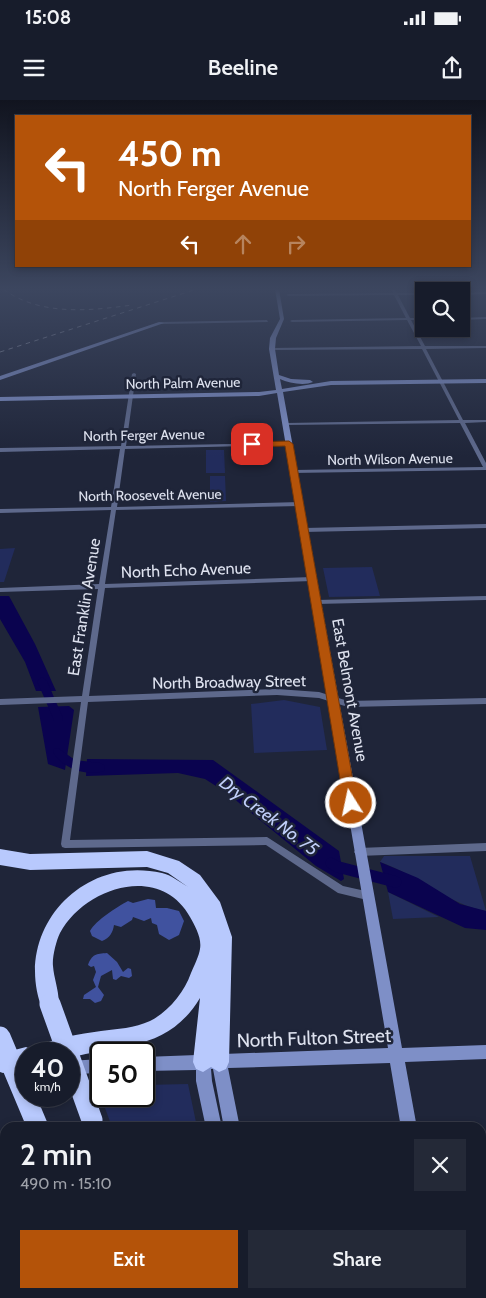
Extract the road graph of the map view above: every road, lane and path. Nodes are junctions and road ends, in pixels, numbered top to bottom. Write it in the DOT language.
graph roads {
  1 [pos="97,345"];
  2 [pos="273,345"];
  3 [pos="422,345"];
  4 [pos="486,347"];
  5 [pos="424,348"];
  6 [pos="272,349"];
  7 [pos="134,374"];
  8 [pos="277,376"];
  9 [pos="0,378"];
  10 [pos="486,381"];
  11 [pos="442,382"];
  12 [pos="336,383"];
  13 [pos="280,392"];
  14 [pos="131,397"];
  15 [pos="0,399"];
  16 [pos="462,421"];
  17 [pos="486,421"];
  18 [pos="286,424"];
  19 [pos="289,444"];
  20 [pos="123,447"];
  21 [pos="0,450"];
  22 [pos="486,468"];
  23 [pos="294,472"];
  24 [pos="300,504"];
  25 [pos="115,509"];
  26 [pos="0,512"];
  27 [pos="486,526"];
  28 [pos="304,530"];
  29 [pos="312,579"];
  30 [pos="102,588"];
  31 [pos="0,590"];
  32 [pos="486,598"];
  33 [pos="316,602"];
  34 [pos="333,699"];
  35 [pos="85,700"];
  36 [pos="486,701"];
  37 [pos="0,702"];
  38 [pos="486,847"];
  39 [pos="360,855"];
  40 [pos="0,857"];
  41 [pos="366,891"];
  42 [pos="208,951"];
  43 [pos="0,1037"];
  44 [pos="63,1042"];
  45 [pos="80,1045"];
  46 [pos="486,1052"];
  47 [pos="396,1054"];
  48 [pos="15,1060"];
  49 [pos="211,1062"];
  50 [pos="0,1063"];
  51 [pos="155,1064"];
  52 [pos="15,1068"];
  53 [pos="0,1069"];
  54 [pos="80,1087"];
  55 [pos="36,1122"];
  56 [pos="93,1122"];
  57 [pos="213,1122"];
  58 [pos="230,1122"];
  59 [pos="408,1122"];
  1 -- 9 [label="main road"];
  2 -- 6 [label="main road, East Belmont Avenue"];
  3 -- 5 [label="street"];
  4 -- 5 [label="street"];
  5 -- 6 [label="street"];
  5 -- 11 [label="street"];
  6 -- 8 [label="main road, East Belmont Avenue"];
  7 -- 14 [label="street, East Franklin Avenue"];
  8 -- 12 [label="main road"];
  8 -- 13 [label="main road, East Belmont Avenue"];
  10 -- 11 [label="main road, North Palm Avenue"];
  11 -- 12 [label="main road, North Palm Avenue"];
  11 -- 16 [label="street"];
  12 -- 13 [label="main road, North Palm Avenue"];
  13 -- 14 [label="main road, North Palm Avenue"];
  13 -- 18 [label="main road, East Belmont Avenue"];
  14 -- 15 [label="main road, North Palm Avenue"];
  14 -- 20 [label="street, East Franklin Avenue"];
  16 -- 17 [label="street"];
  16 -- 18 [label="street"];
  16 -- 22 [label="street"];
  18 -- 19 [label="main road, East Belmont Avenue"];
  19 -- 20 [label="street, North Ferger Avenue"];
  19 -- 23 [label="main road, East Belmont Avenue"];
  20 -- 21 [label="street, North Ferger Avenue"];
  20 -- 25 [label="street, East Franklin Avenue"];
  22 -- 23 [label="street, North Wilson Avenue"];
  23 -- 24 [label="main road, East Belmont Avenue"];
  24 -- 25 [label="street, North Roosevelt Avenue"];
  24 -- 28 [label="main road, East Belmont Avenue"];
  25 -- 26 [label="street, North Roosevelt Avenue"];
  25 -- 30 [label="street, East Franklin Avenue"];
  27 -- 28 [label="street"];
  28 -- 29 [label="main road, East Belmont Avenue"];
  29 -- 30 [label="street, North Echo Avenue"];
  29 -- 33 [label="main road, East Belmont Avenue"];
  30 -- 31 [label="street, North Echo Avenue"];
  30 -- 35 [label="street, East Franklin Avenue"];
  32 -- 33 [label="street"];
  33 -- 34 [label="main road, East Belmont Avenue"];
  34 -- 35 [label="street, North Broadway Street"];
  34 -- 36 [label="street, North Broadway Street"];
  34 -- 39 [label="main road, East Belmont Avenue"];
  35 -- 37 [label="street, North Broadway Street"];
  35 -- 41 [label="street, East Franklin Avenue"];
  38 -- 39 [label="street"];
  39 -- 41 [label="main road, East Belmont Avenue"];
  40 -- 49 [label="highway"];
  41 -- 47 [label="main road, East Belmont Avenue"];
  42 -- 44 [label="highway, bridge"];
  42 -- 45 [label="highway"];
  42 -- 49 [label="highway"];
  43 -- 55 [label="highway, bridge"];
  46 -- 47 [label="main road, North Fulton Street"];
  47 -- 49 [label="main road, North Fulton Street"];
  47 -- 59 [label="main road, East Belmont Avenue"];
  48 -- 50 [label="highway"];
  49 -- 51 [label="main road, North Fulton Street"];
  49 -- 57 [label="main road"];
  49 -- 58 [label="main road"];
  52 -- 53 [label="main road"];
  54 -- 56 [label="highway, bridge"];
}
